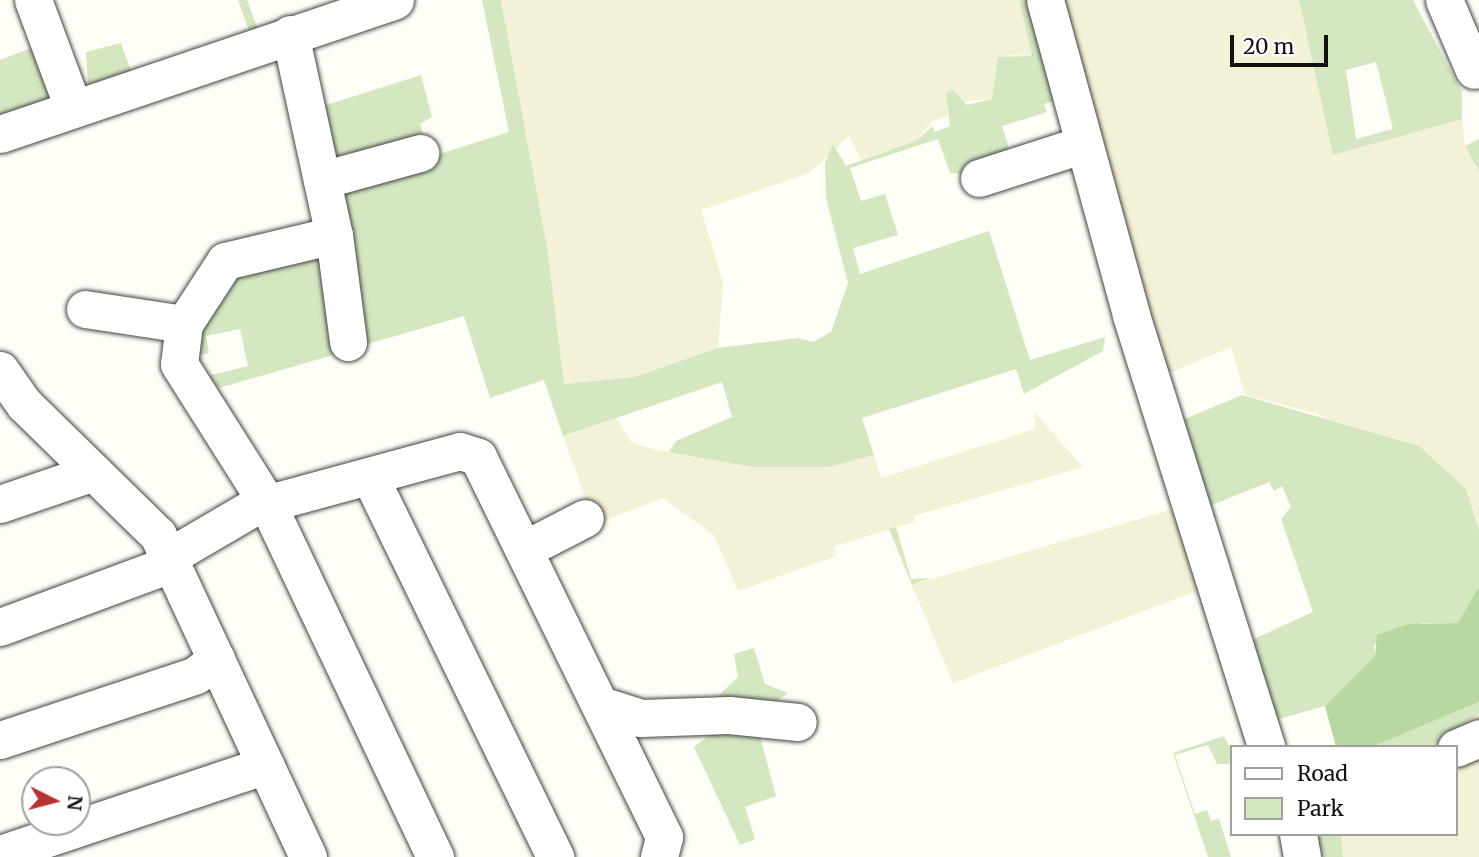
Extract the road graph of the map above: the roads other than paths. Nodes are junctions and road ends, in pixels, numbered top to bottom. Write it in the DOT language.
graph roads {
  1 [pos="33,0"];
  2 [pos="395,0"];
  3 [pos="1045,0"];
  4 [pos="1444,0"];
  5 [pos="295,22"];
  6 [pos="1474,70"];
  7 [pos="72,105"];
  8 [pos="0,134"];
  9 [pos="1081,145"];
  10 [pos="420,152"];
  11 [pos="979,178"];
  12 [pos="322,180"];
  13 [pos="334,235"];
  14 [pos="85,310"];
  15 [pos="184,324"];
  16 [pos="348,342"];
  17 [pos="3,381"];
  18 [pos="94,472"];
  19 [pos="370,477"];
  20 [pos="267,503"];
  21 [pos="0,504"];
  22 [pos="585,517"];
  23 [pos="527,548"];
  24 [pos="172,559"];
  25 [pos="0,627"];
  26 [pos="216,659"];
  27 [pos="600,705"];
  28 [pos="798,722"];
  29 [pos="1479,738"];
  30 [pos="0,740"];
  31 [pos="1265,745"];
  32 [pos="1458,747"];
  33 [pos="266,765"];
  34 [pos="1298,836"];
  35 [pos="0,854"];
  36 [pos="308,857"];
  37 [pos="435,857"];
  38 [pos="555,857"];
  39 [pos="659,857"];
  40 [pos="1302,857"];
  1 -- 7 [label="street"];
  2 -- 5 [label="street"];
  3 -- 9 [label="street"];
  4 -- 6 [label="street"];
  5 -- 7 [label="street"];
  5 -- 12 [label="street"];
  7 -- 8 [label="street"];
  9 -- 11 [label="street"];
  9 -- 31 [label="street"];
  10 -- 12 [label="street"];
  12 -- 13 [label="street"];
  13 -- 15 [label="street"];
  13 -- 16 [label="street"];
  14 -- 15 [label="street"];
  15 -- 20 [label="street"];
  17 -- 18 [label="street"];
  18 -- 21 [label="street"];
  18 -- 24 [label="street"];
  19 -- 20 [label="street"];
  19 -- 23 [label="street"];
  19 -- 38 [label="street"];
  20 -- 24 [label="street"];
  20 -- 37 [label="street"];
  22 -- 23 [label="street"];
  23 -- 27 [label="street"];
  24 -- 25 [label="street"];
  24 -- 26 [label="street"];
  26 -- 30 [label="street"];
  26 -- 33 [label="street"];
  27 -- 28 [label="street"];
  27 -- 39 [label="street"];
  29 -- 32 [label="street"];
  33 -- 35 [label="street"];
  33 -- 36 [label="street"];
  34 -- 40 [label="street"];
}
